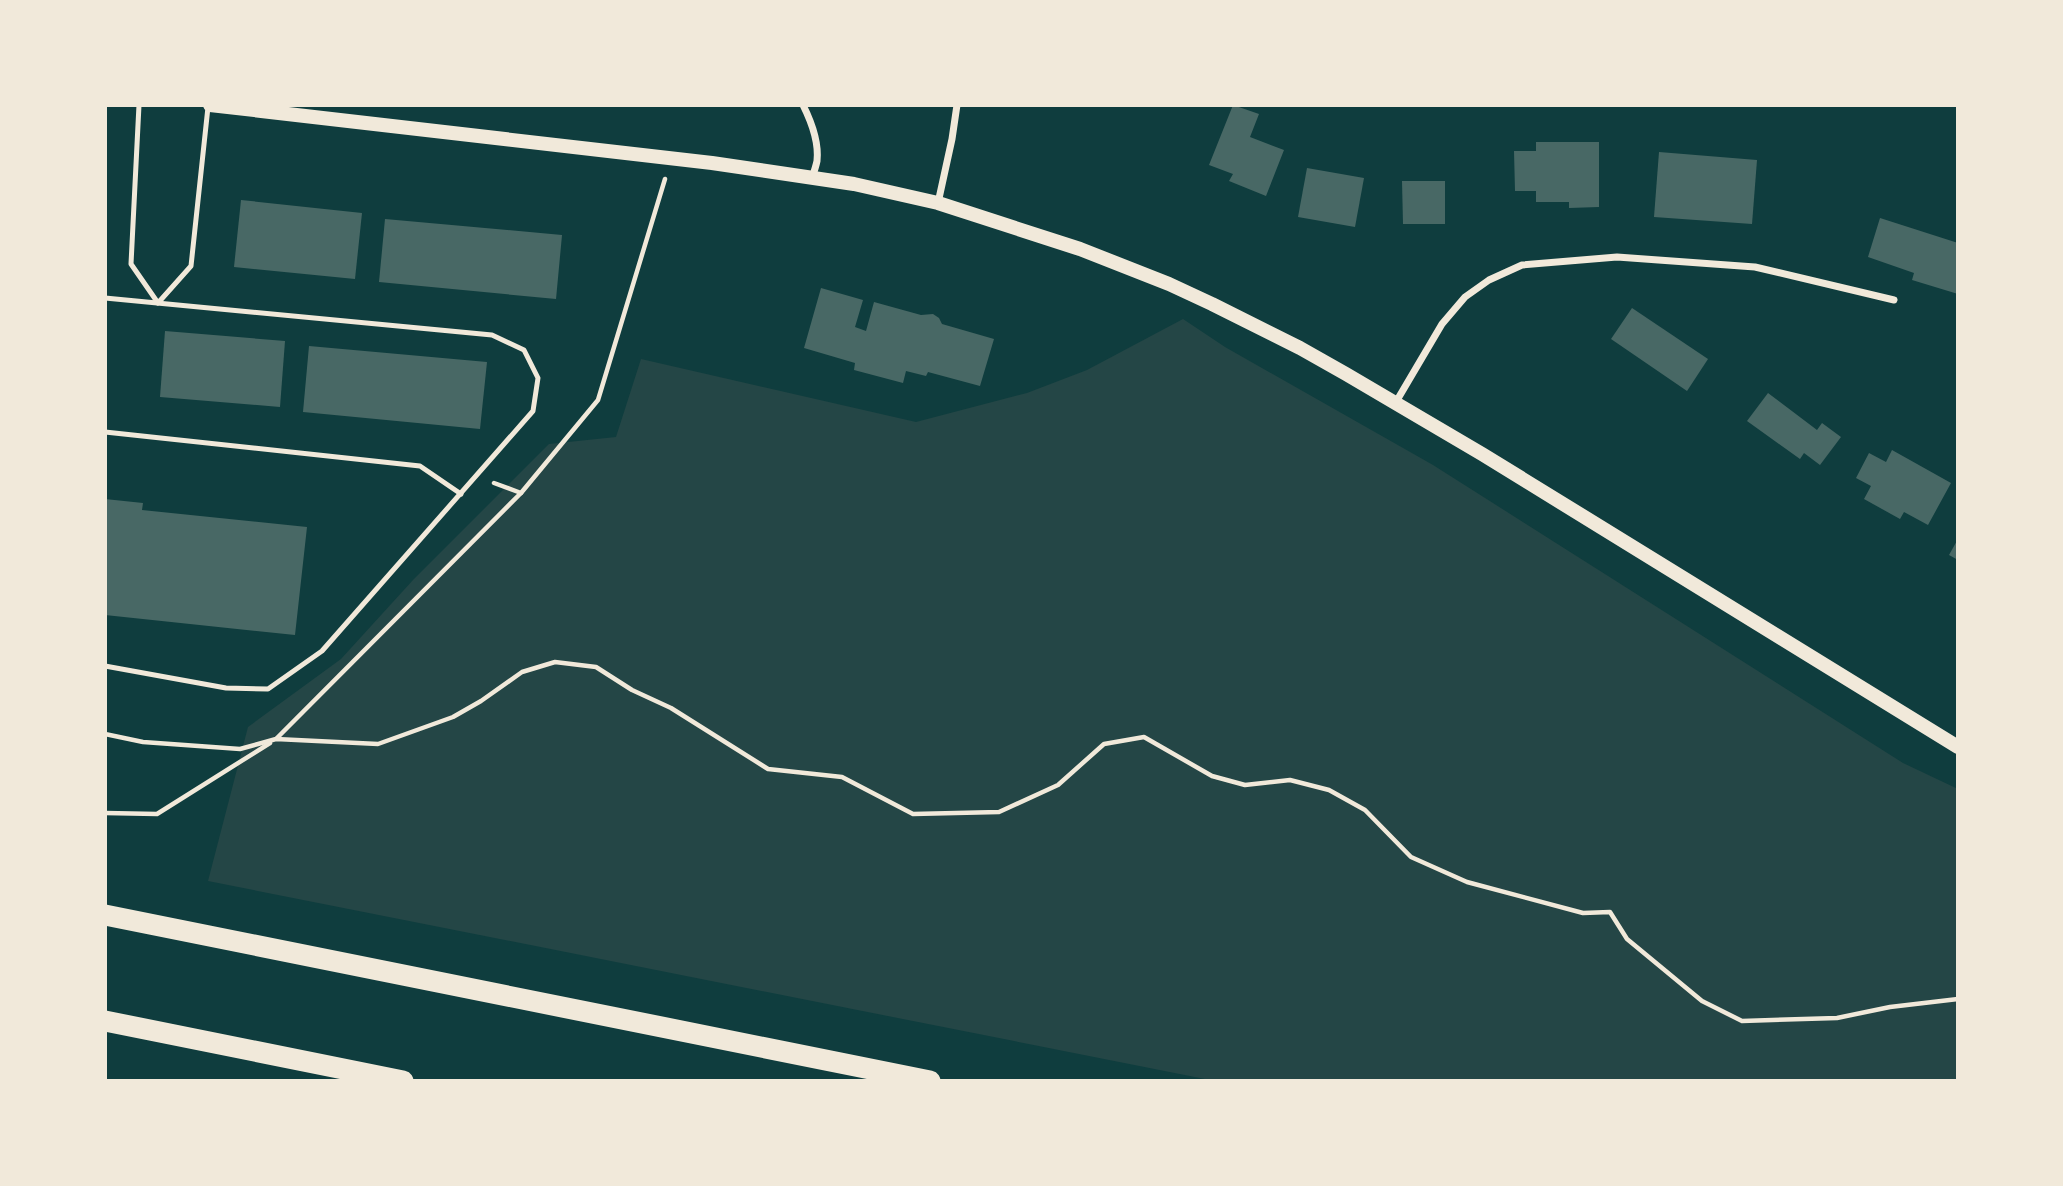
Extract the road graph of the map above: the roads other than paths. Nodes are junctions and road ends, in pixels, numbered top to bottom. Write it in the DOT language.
graph roads {
  1 [pos="139,105"];
  2 [pos="209,105"];
  3 [pos="803,105"];
  4 [pos="957,105"];
  5 [pos="812,178"];
  6 [pos="938,203"];
  7 [pos="105,298"];
  8 [pos="1894,300"];
  9 [pos="158,303"];
  10 [pos="1396,402"];
  11 [pos="105,432"];
  12 [pos="461,494"];
  13 [pos="105,666"];
  14 [pos="1958,747"];
  15 [pos="105,915"];
  16 [pos="105,1021"];
  17 [pos="404,1081"];
  18 [pos="930,1081"];
  1 -- 9 [label="lane"];
  2 -- 5 [label="main road"];
  2 -- 9 [label="lane"];
  3 -- 5 [label="street"];
  4 -- 6 [label="street"];
  5 -- 6 [label="main road"];
  6 -- 10 [label="main road"];
  7 -- 9 [label="lane"];
  8 -- 10 [label="street"];
  9 -- 12 [label="lane"];
  10 -- 14 [label="main road"];
  11 -- 12 [label="lane"];
  12 -- 13 [label="lane"];
  15 -- 18 [label="highway"];
  16 -- 17 [label="highway"];
}
